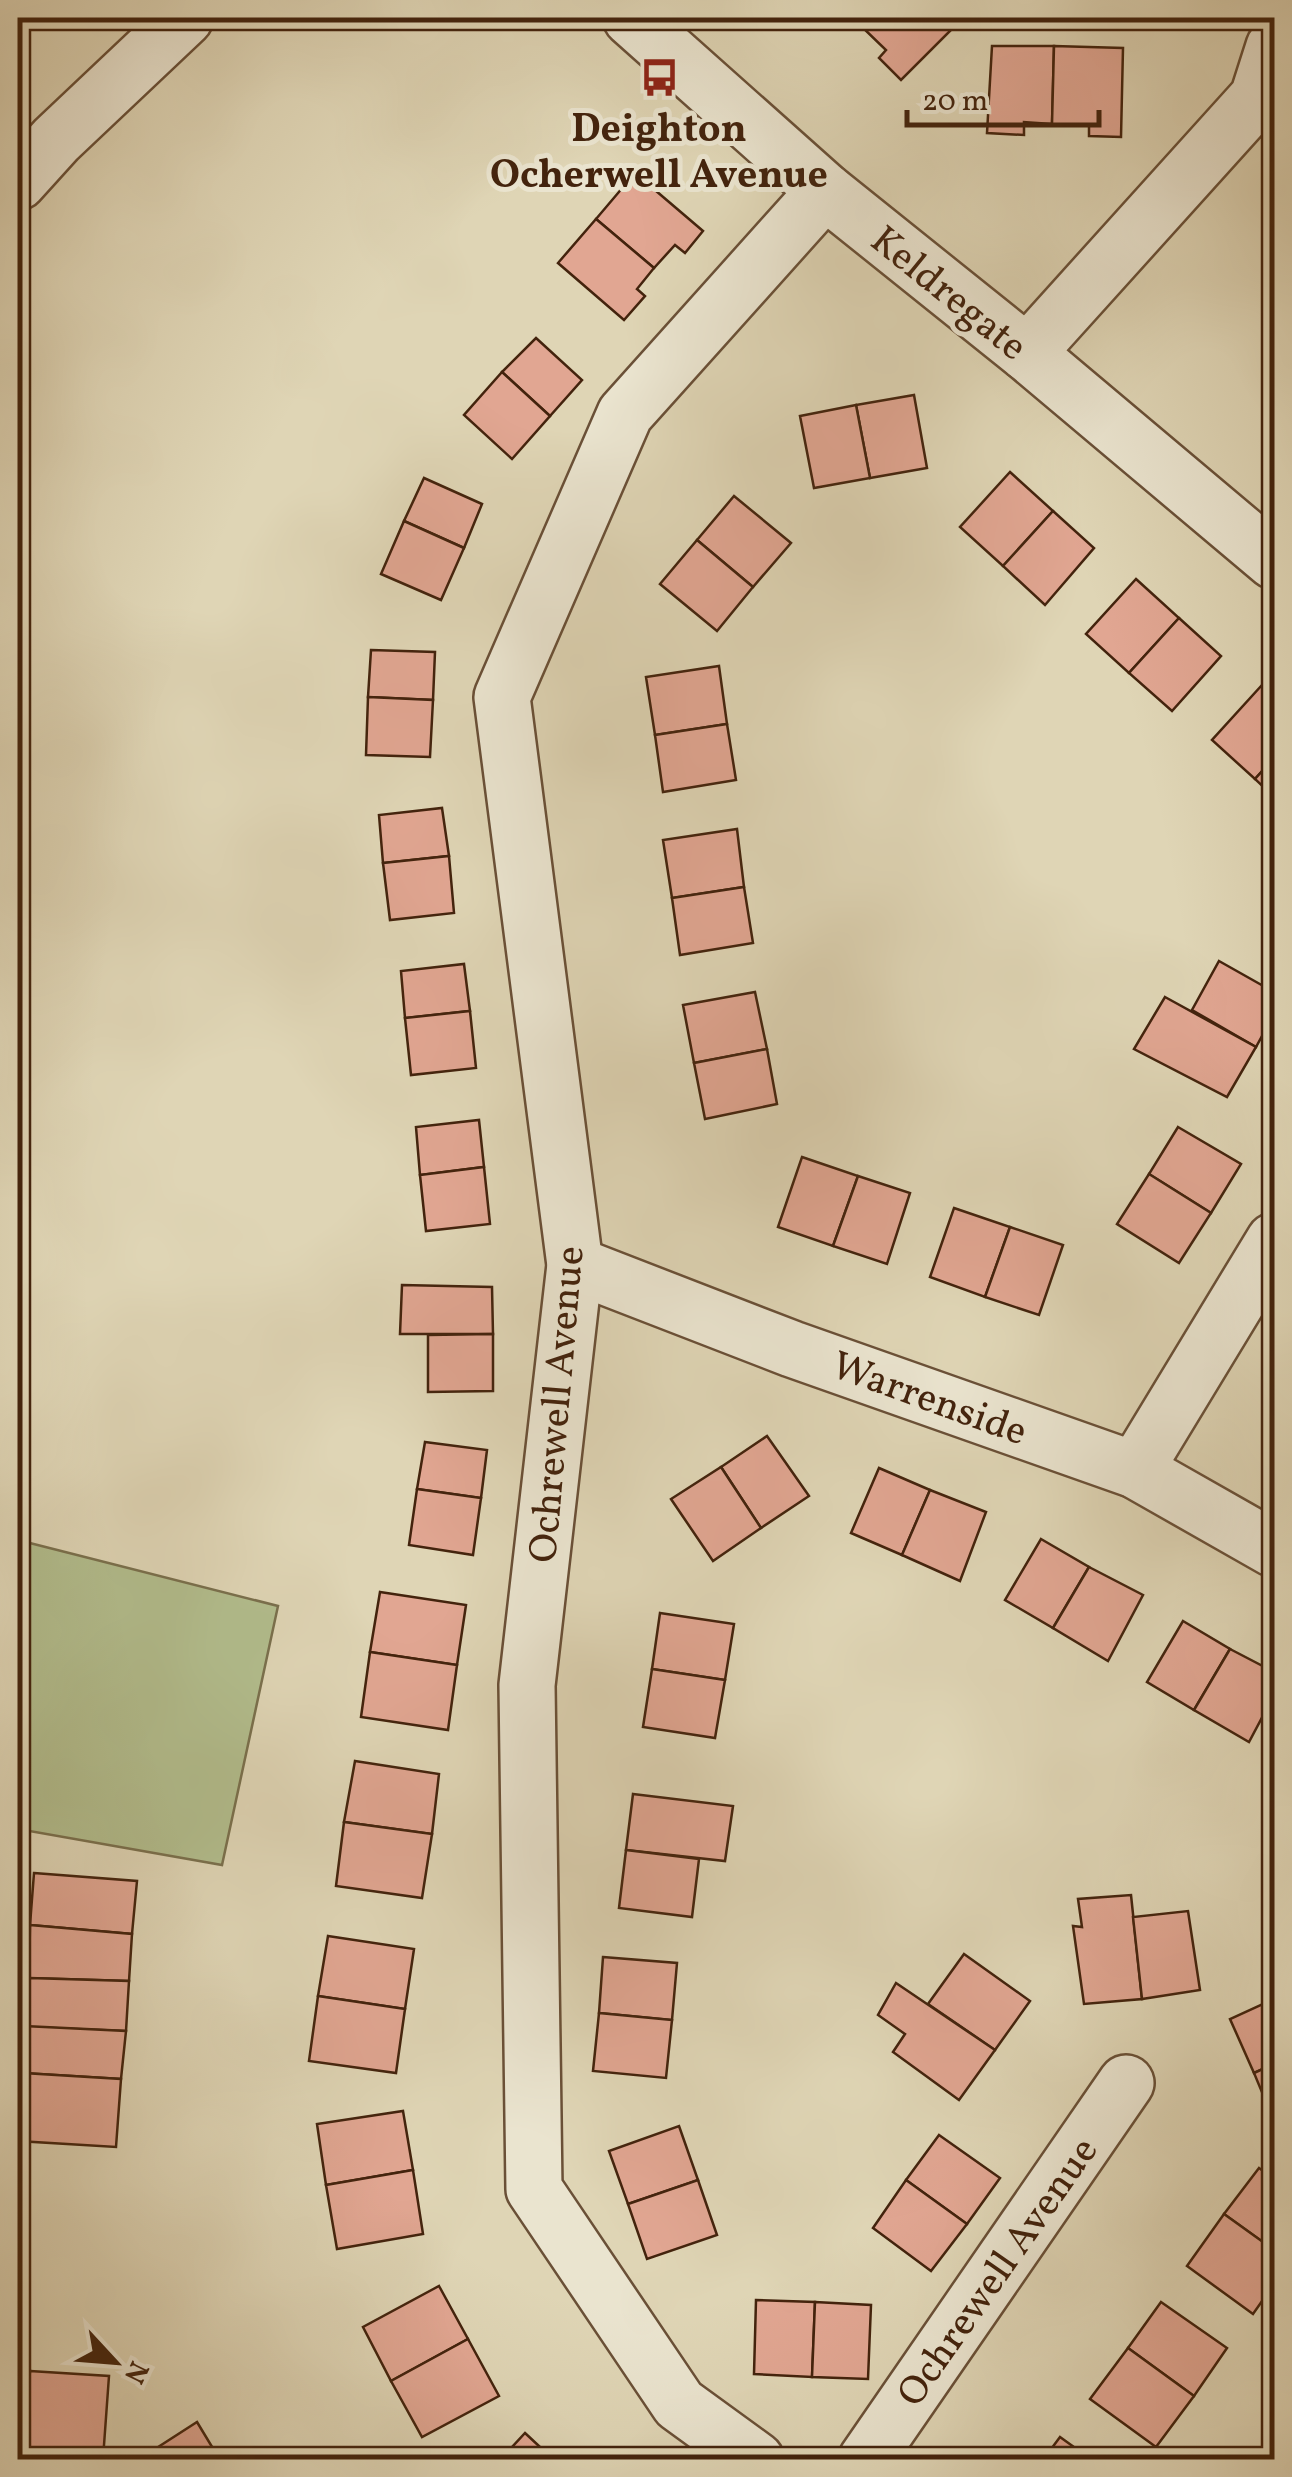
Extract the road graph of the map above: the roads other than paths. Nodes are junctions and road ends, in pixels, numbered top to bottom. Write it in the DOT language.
graph roads {
  1 [pos="184,18"];
  2 [pos="631,18"];
  3 [pos="1274,48"];
  4 [pos="18,182"];
  5 [pos="825,190"];
  6 [pos="1027,353"];
  7 [pos="1274,561"];
  8 [pos="1274,1241"];
  9 [pos="575,1266"];
  10 [pos="1134,1470"];
  11 [pos="1274,1549"];
  12 [pos="1126,2083"];
  13 [pos="756,2460"];
  14 [pos="866,2460"];
  1 -- 4 [label="street"];
  2 -- 5 [label="street, Keldregate"];
  3 -- 6 [label="street"];
  5 -- 6 [label="street, Keldregate"];
  5 -- 9 [label="street, Ochrewell Avenue"];
  6 -- 7 [label="street, Keldregate"];
  8 -- 10 [label="street"];
  9 -- 10 [label="street, Warrenside"];
  9 -- 13 [label="street, Ochrewell Avenue"];
  10 -- 11 [label="street, Warrenside"];
  12 -- 14 [label="street, Ochrewell Avenue"];
}
